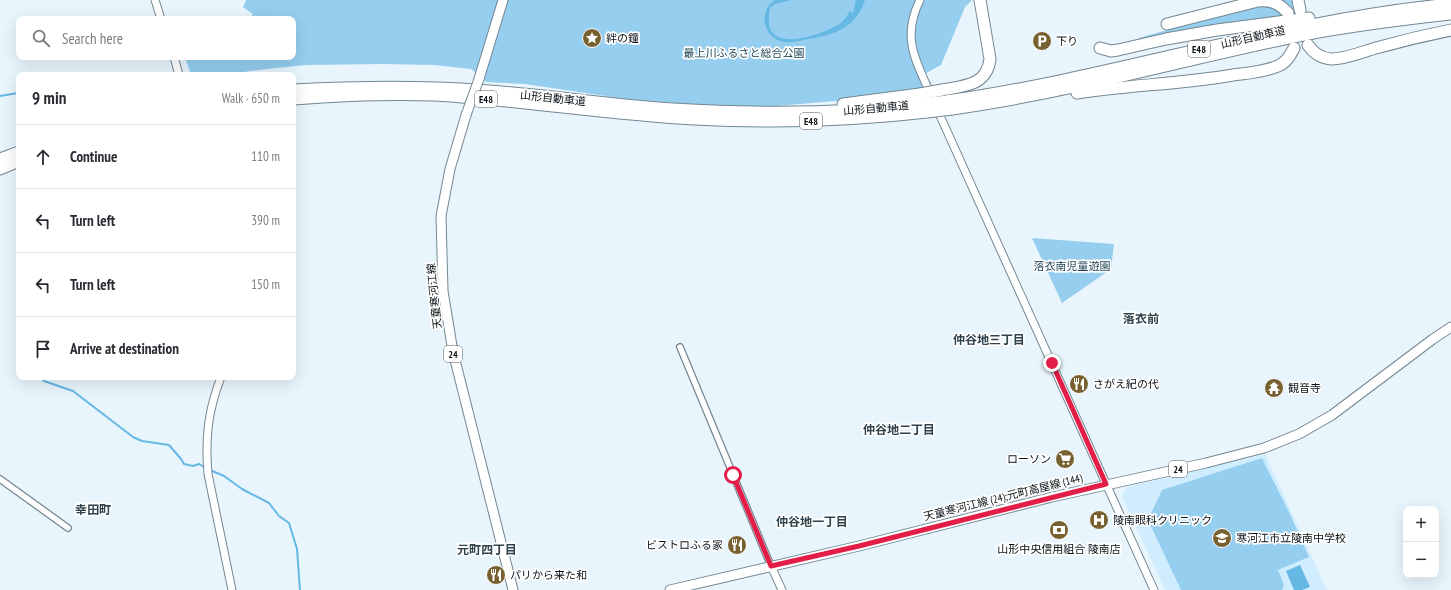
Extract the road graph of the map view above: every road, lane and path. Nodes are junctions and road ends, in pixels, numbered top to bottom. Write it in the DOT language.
graph roads {
  1 [pos="155,0"];
  2 [pos="504,0"];
  3 [pos="920,0"];
  4 [pos="980,0"];
  5 [pos="1451,4"];
  6 [pos="1439,5"];
  7 [pos="1288,13"];
  8 [pos="1451,14"];
  9 [pos="160,16"];
  10 [pos="1167,24"];
  11 [pos="1451,30"];
  12 [pos="1308,45"];
  13 [pos="1100,48"];
  14 [pos="1294,48"];
  15 [pos="175,60"];
  16 [pos="178,72"];
  17 [pos="296,90"];
  18 [pos="296,99"];
  19 [pos="924,103"];
  20 [pos="950,105"];
  21 [pos="676,114"];
  22 [pos="693,115"];
  23 [pos="16,153"];
  24 [pos="0,160"];
  25 [pos="16,162"];
  26 [pos="0,169"];
  27 [pos="1451,327"];
  28 [pos="680,347"];
  29 [pos="220,380"];
  30 [pos="0,479"];
  31 [pos="1106,484"];
  32 [pos="68,528"];
  33 [pos="771,566"];
  34 [pos="232,590"];
  35 [pos="512,590"];
  36 [pos="670,590"];
  37 [pos="782,590"];
  38 [pos="1154,590"];
  1 -- 9 [label="street"];
  2 -- 35 [label="main road, 天童寒河江線 / 24, bridge"];
  3 -- 31 [label="street"];
  4 -- 19 [label="highway, bridge"];
  5 -- 6 [label="highway, 山形自動車道 / E48"];
  6 -- 13 [label="highway"];
  6 -- 20 [label="highway, 山形自動車道 / E48"];
  7 -- 10 [label="highway"];
  8 -- 20 [label="highway, 山形自動車道 / E48"];
  11 -- 12 [label="highway"];
  14 -- 20 [label="highway"];
  15 -- 16 [label="street"];
  17 -- 21 [label="highway, 山形自動車道 / E48"];
  18 -- 21 [label="highway, 山形自動車道 / E48"];
  19 -- 20 [label="highway, 山形自動車道 / E48, bridge"];
  19 -- 22 [label="highway, 山形自動車道 / E48"];
  19 -- 22 [label="highway, 山形自動車道 / E48"];
  21 -- 22 [label="highway, 山形自動車道 / E48"];
  23 -- 24 [label="highway"];
  25 -- 26 [label="highway"];
  27 -- 31 [label="main road, 天童寒河江線 (24);元町高屋線 (144) / 24"];
  28 -- 33 [label="street"];
  29 -- 34 [label="street"];
  30 -- 32 [label="street"];
  31 -- 33 [label="main road, 天童寒河江線 (24);元町高屋線 (144) / 24"];
  31 -- 38 [label="street"];
  33 -- 36 [label="main road, 天童寒河江線 (24);元町高屋線 (144) / 24"];
  33 -- 37 [label="street"];
}
